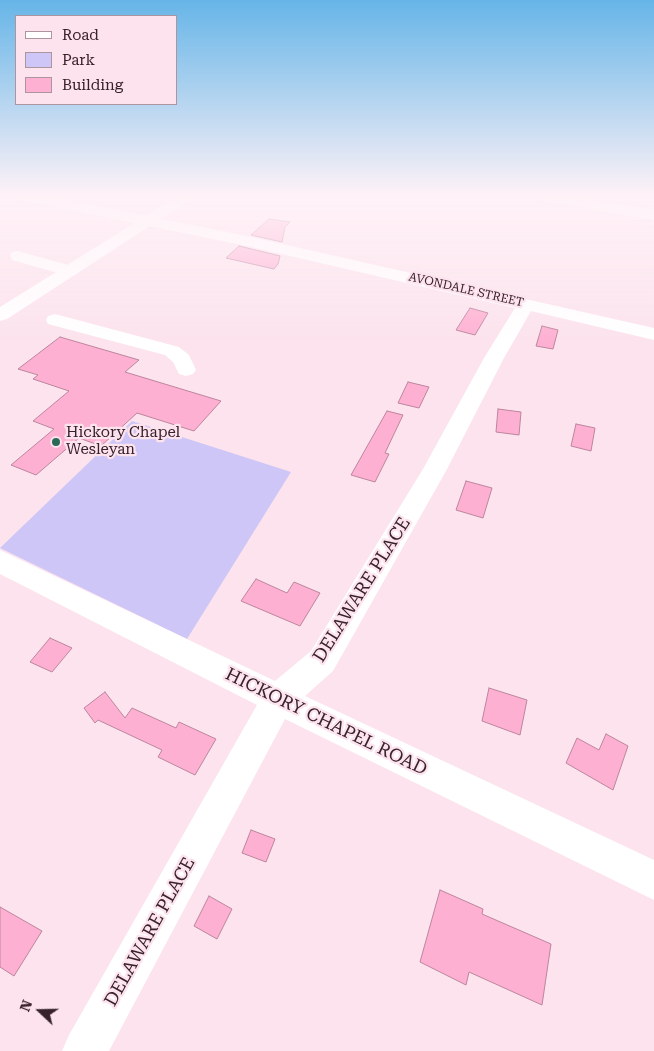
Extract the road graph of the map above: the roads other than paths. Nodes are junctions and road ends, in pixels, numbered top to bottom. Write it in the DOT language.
graph roads {
  1 [pos="114,243"];
  2 [pos="260,243"];
  3 [pos="18,256"];
  4 [pos="69,271"];
  5 [pos="526,304"];
  6 [pos="0,315"];
  7 [pos="56,320"];
  8 [pos="654,334"];
  9 [pos="186,370"];
  10 [pos="0,561"];
  11 [pos="278,699"];
  12 [pos="654,880"];
  13 [pos="85,1051"];
  1 -- 4 [label="main road"];
  2 -- 5 [label="street, AVONDALE STREET"];
  3 -- 4 [label="street"];
  4 -- 6 [label="main road"];
  5 -- 8 [label="street, AVONDALE STREET"];
  5 -- 11 [label="street, DELAWARE PLACE"];
  7 -- 9 [label="street"];
  10 -- 11 [label="street, HICKORY CHAPEL ROAD"];
  11 -- 12 [label="street, HICKORY CHAPEL ROAD"];
  11 -- 13 [label="street, DELAWARE PLACE"];
}
